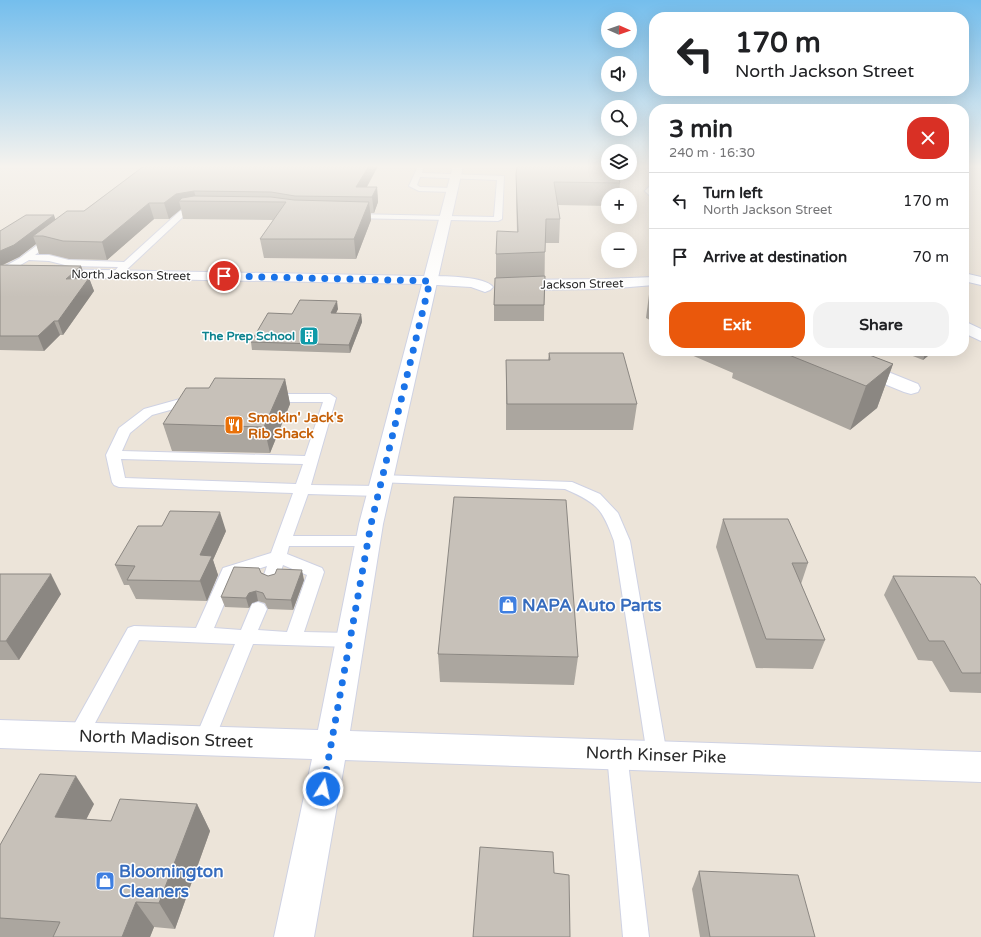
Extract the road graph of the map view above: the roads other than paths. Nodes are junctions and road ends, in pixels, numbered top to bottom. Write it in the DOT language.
graph roads {
  1 [pos="214,210"];
  2 [pos="447,210"];
  3 [pos="499,210"];
  4 [pos="343,216"];
  5 [pos="445,218"];
  6 [pos="58,233"];
  7 [pos="26,257"];
  8 [pos="121,270"];
  9 [pos="1,272"];
  10 [pos="969,278"];
  11 [pos="649,281"];
  12 [pos="981,281"];
  13 [pos="429,286"];
  14 [pos="969,329"];
  15 [pos="981,336"];
  16 [pos="832,356"];
  17 [pos="911,388"];
  18 [pos="113,455"];
  19 [pos="311,460"];
  20 [pos="380,485"];
  21 [pos="302,489"];
  22 [pos="368,542"];
  23 [pos="281,549"];
  24 [pos="271,578"];
  25 [pos="258,609"];
  26 [pos="202,635"];
  27 [pos="247,638"];
  28 [pos="293,639"];
  29 [pos="350,640"];
  30 [pos="0,734"];
  31 [pos="78,736"];
  32 [pos="204,740"];
  33 [pos="331,745"];
  34 [pos="617,754"];
  35 [pos="657,755"];
  36 [pos="981,767"];
  37 [pos="294,937"];
  38 [pos="636,937"];
  1 -- 8 [label="lane"];
  2 -- 5 [label="street"];
  3 -- 5 [label="lane"];
  4 -- 5 [label="lane"];
  5 -- 13 [label="street"];
  6 -- 7 [label="lane"];
  7 -- 8 [label="lane"];
  7 -- 9 [label="lane"];
  8 -- 9 [label="street, North Jackson Street"];
  8 -- 13 [label="street, North Jackson Street"];
  10 -- 12 [label="street"];
  11 -- 13 [label="street, Jackson Street"];
  13 -- 20 [label="street"];
  14 -- 15 [label="street"];
  16 -- 17 [label="street"];
  18 -- 19 [label="lane"];
  18 -- 19 [label="lane"];
  18 -- 21 [label="lane"];
  19 -- 21 [label="lane"];
  20 -- 21 [label="lane"];
  20 -- 22 [label="street"];
  20 -- 35 [label="lane"];
  21 -- 23 [label="lane"];
  22 -- 23 [label="lane"];
  22 -- 29 [label="street"];
  23 -- 24 [label="lane"];
  23 -- 26 [label="lane"];
  23 -- 28 [label="lane"];
  25 -- 27 [label="lane"];
  26 -- 27 [label="lane"];
  26 -- 31 [label="lane"];
  27 -- 28 [label="lane"];
  27 -- 32 [label="lane"];
  28 -- 29 [label="lane"];
  29 -- 33 [label="street"];
  30 -- 31 [label="street, North Madison Street"];
  31 -- 32 [label="street, North Madison Street"];
  32 -- 33 [label="street, North Madison Street"];
  33 -- 34 [label="street, North Kinser Pike"];
  33 -- 37 [label="street"];
  34 -- 35 [label="street, North Kinser Pike"];
  34 -- 38 [label="lane"];
  35 -- 36 [label="street, North Kinser Pike"];
}
